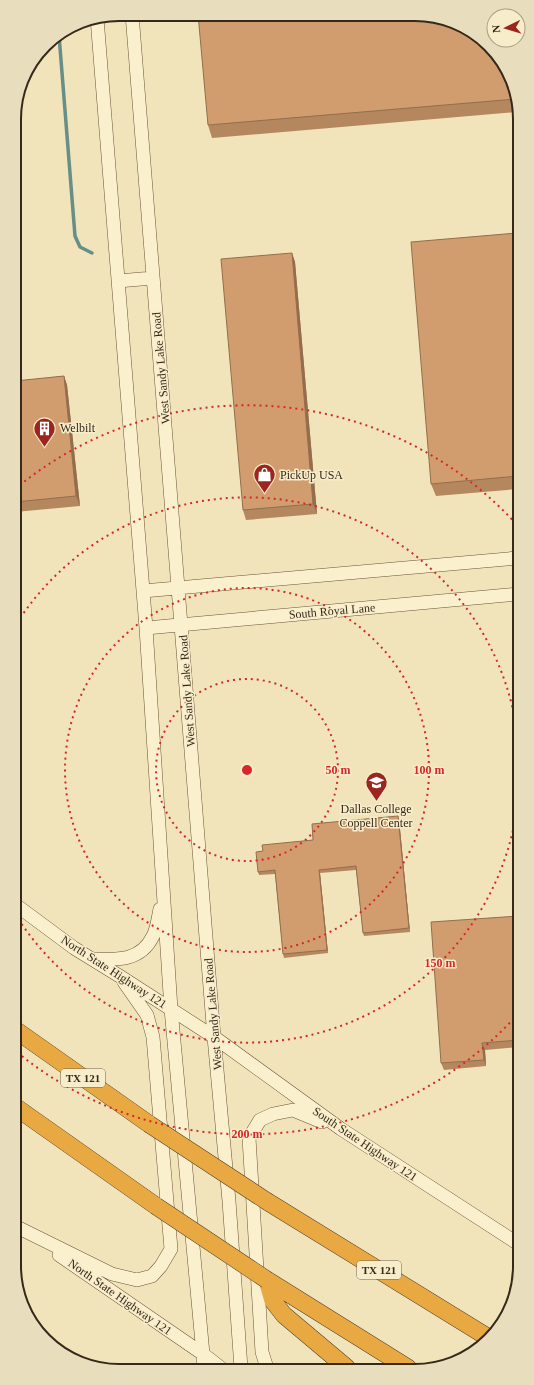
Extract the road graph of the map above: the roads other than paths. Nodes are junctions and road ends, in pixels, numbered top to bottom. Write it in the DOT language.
graph roads {
  1 [pos="133,21"];
  2 [pos="97,24"];
  3 [pos="153,278"];
  4 [pos="118,281"];
  5 [pos="513,558"];
  6 [pos="179,588"];
  7 [pos="143,591"];
  8 [pos="513,594"];
  9 [pos="182,625"];
  10 [pos="146,628"];
  11 [pos="163,894"];
  12 [pos="21,909"];
  13 [pos="93,959"];
  14 [pos="121,977"];
  15 [pos="171,1009"];
  16 [pos="21,1034"];
  17 [pos="214,1037"];
  18 [pos="21,1111"];
  19 [pos="341,1129"];
  20 [pos="21,1229"];
  21 [pos="21,1230"];
  22 [pos="513,1240"];
  23 [pos="267,1280"];
  24 [pos="484,1335"];
  25 [pos="203,1354"];
  26 [pos="204,1364"];
  27 [pos="216,1364"];
  28 [pos="241,1364"];
  29 [pos="265,1364"];
  30 [pos="343,1364"];
  31 [pos="402,1364"];
  1 -- 3 [label="main road, West Sandy Lake Road"];
  2 -- 4 [label="main road"];
  3 -- 4 [label="main road"];
  3 -- 6 [label="main road, West Sandy Lake Road"];
  4 -- 7 [label="main road"];
  5 -- 6 [label="main road"];
  6 -- 7 [label="main road"];
  6 -- 9 [label="main road, West Sandy Lake Road"];
  7 -- 10 [label="main road"];
  8 -- 9 [label="main road, South Royal Lane"];
  9 -- 10 [label="main road, South Royal Lane"];
  9 -- 17 [label="main road, West Sandy Lake Road"];
  10 -- 11 [label="main road"];
  11 -- 13 [label="main road"];
  11 -- 15 [label="main road"];
  12 -- 13 [label="main road, North State Highway 121"];
  13 -- 14 [label="main road, North State Highway 121"];
  14 -- 15 [label="main road, North State Highway 121"];
  14 -- 20 [label="main road"];
  15 -- 17 [label="main road, North State Highway 121"];
  15 -- 25 [label="main road"];
  16 -- 24 [label="highway, TX 121, bridge"];
  17 -- 19 [label="main road, South State Highway 121"];
  17 -- 28 [label="main road, West Sandy Lake Road"];
  18 -- 23 [label="highway, bridge"];
  19 -- 22 [label="main road, South State Highway 121"];
  19 -- 29 [label="main road"];
  21 -- 25 [label="main road, North State Highway 121"];
  23 -- 30 [label="highway"];
  23 -- 31 [label="highway"];
  25 -- 26 [label="main road"];
  25 -- 27 [label="main road, North State Highway 121"];
}
